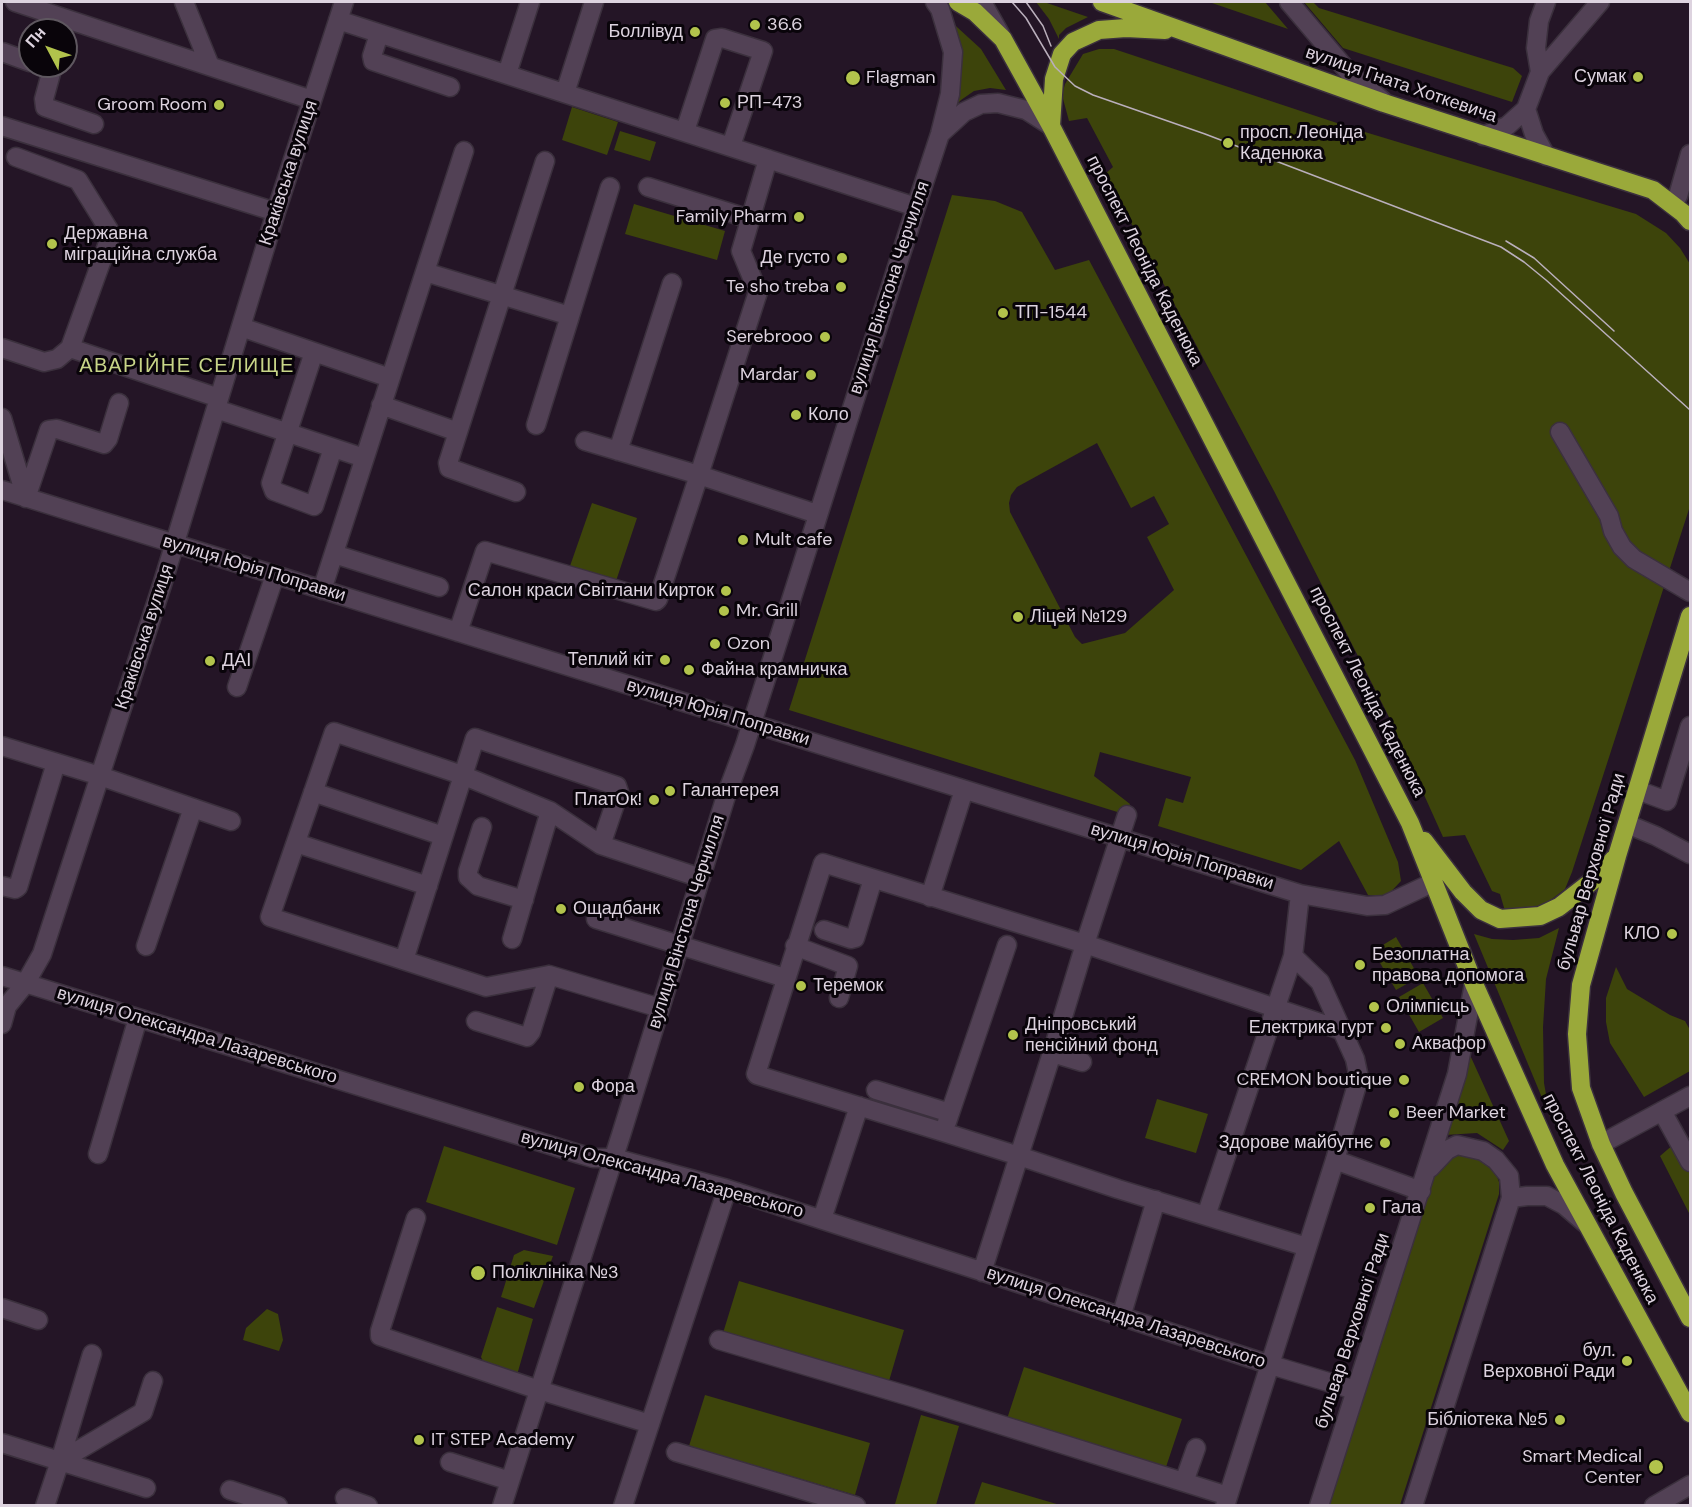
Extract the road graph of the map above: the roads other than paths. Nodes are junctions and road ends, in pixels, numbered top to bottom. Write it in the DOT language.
graph roads {
  1 [pos="15,2"];
  2 [pos="184,2"];
  3 [pos="345,2"];
  4 [pos="530,2"];
  5 [pos="594,2"];
  6 [pos="935,2"];
  7 [pos="958,2"];
  8 [pos="982,2"];
  9 [pos="1102,2"];
  10 [pos="1289,2"];
  11 [pos="1546,2"];
  12 [pos="1597,5"];
  13 [pos="52,18"];
  14 [pos="338,20"];
  15 [pos="78,28"];
  16 [pos="1187,32"];
  17 [pos="379,33"];
  18 [pos="1003,39"];
  19 [pos="2,52"];
  20 [pos="18,58"];
  21 [pos="210,66"];
  22 [pos="1540,72"];
  23 [pos="507,74"];
  24 [pos="47,78"];
  25 [pos="450,87"];
  26 [pos="566,93"];
  27 [pos="312,100"];
  28 [pos="1384,103"];
  29 [pos="1526,109"];
  30 [pos="94,124"];
  31 [pos="2,126"];
  32 [pos="1051,126"];
  33 [pos="685,131"];
  34 [pos="940,134"];
  35 [pos="1483,136"];
  36 [pos="731,146"];
  37 [pos="464,151"];
  38 [pos="1690,154"];
  39 [pos="1546,156"];
  40 [pos="16,157"];
  41 [pos="768,159"];
  42 [pos="545,161"];
  43 [pos="610,187"];
  44 [pos="648,188"];
  45 [pos="1653,190"];
  46 [pos="1684,197"];
  47 [pos="916,207"];
  48 [pos="276,212"];
  49 [pos="750,219"];
  50 [pos="1690,220"];
  51 [pos="425,272"];
  52 [pos="672,283"];
  53 [pos="570,316"];
  54 [pos="241,327"];
  55 [pos="2,348"];
  56 [pos="70,348"];
  57 [pos="314,352"];
  58 [pos="390,378"];
  59 [pos="119,403"];
  60 [pos="217,403"];
  61 [pos="381,405"];
  62 [pos="2,418"];
  63 [pos="536,425"];
  64 [pos="458,432"];
  65 [pos="1560,432"];
  66 [pos="288,433"];
  67 [pos="585,441"];
  68 [pos="333,448"];
  69 [pos="618,451"];
  70 [pos="364,458"];
  71 [pos="699,476"];
  72 [pos="2,490"];
  73 [pos="516,492"];
  74 [pos="26,498"];
  75 [pos="817,514"];
  76 [pos="175,544"];
  77 [pos="334,554"];
  78 [pos="275,575"];
  79 [pos="439,587"];
  80 [pos="322,590"];
  81 [pos="1690,592"];
  82 [pos="1690,616"];
  83 [pos="458,632"];
  84 [pos="237,687"];
  85 [pos="752,723"];
  86 [pos="1690,726"];
  87 [pos="2,746"];
  88 [pos="56,763"];
  89 [pos="462,775"];
  90 [pos="100,776"];
  91 [pos="964,790"];
  92 [pos="1637,790"];
  93 [pos="313,792"];
  94 [pos="193,808"];
  95 [pos="550,811"];
  96 [pos="1127,815"];
  97 [pos="231,821"];
  98 [pos="1410,823"];
  99 [pos="1627,824"];
  100 [pos="482,827"];
  101 [pos="443,836"];
  102 [pos="1120,838"];
  103 [pos="296,843"];
  104 [pos="602,845"];
  105 [pos="1690,854"];
  106 [pos="1617,856"];
  107 [pos="701,878"];
  108 [pos="873,879"];
  109 [pos="1434,882"];
  110 [pos="2,886"];
  111 [pos="428,886"];
  112 [pos="1300,894"];
  113 [pos="930,897"];
  114 [pos="524,900"];
  115 [pos="596,919"];
  116 [pos="825,930"];
  117 [pos="512,939"];
  118 [pos="1085,944"];
  119 [pos="680,945"];
  120 [pos="1007,945"];
  121 [pos="147,946"];
  122 [pos="795,946"];
  123 [pos="1293,956"];
  124 [pos="404,960"];
  125 [pos="549,975"];
  126 [pos="2,976"];
  127 [pos="785,978"];
  128 [pos="26,984"];
  129 [pos="1474,984"];
  130 [pos="839,998"];
  131 [pos="660,1008"];
  132 [pos="1277,1008"];
  133 [pos="138,1018"];
  134 [pos="476,1022"];
  135 [pos="2,1023"];
  136 [pos="1341,1030"];
  137 [pos="1052,1053"];
  138 [pos="1082,1062"];
  139 [pos="876,1090"];
  140 [pos="1690,1096"];
  141 [pos="859,1106"];
  142 [pos="1662,1111"];
  143 [pos="950,1113"];
  144 [pos="944,1132"];
  145 [pos="1601,1144"];
  146 [pos="98,1154"];
  147 [pos="1018,1156"];
  148 [pos="614,1158"];
  149 [pos="1335,1160"];
  150 [pos="1690,1162"];
  151 [pos="1427,1170"];
  152 [pos="727,1189"];
  153 [pos="1421,1191"];
  154 [pos="1511,1198"];
  155 [pos="1156,1200"];
  156 [pos="1206,1215"];
  157 [pos="416,1218"];
  158 [pos="822,1219"];
  159 [pos="1586,1224"];
  160 [pos="1307,1247"];
  161 [pos="982,1272"];
  162 [pos="2,1308"];
  163 [pos="1121,1317"];
  164 [pos="1690,1318"];
  165 [pos="38,1320"];
  166 [pos="719,1340"];
  167 [pos="92,1354"];
  168 [pos="1270,1365"];
  169 [pos="153,1380"];
  170 [pos="539,1390"];
  171 [pos="1355,1390"];
  172 [pos="1690,1413"];
  173 [pos="650,1424"];
  174 [pos="2,1443"];
  175 [pos="1196,1448"];
  176 [pos="676,1452"];
  177 [pos="60,1461"];
  178 [pos="450,1462"];
  179 [pos="510,1481"];
  180 [pos="1184,1482"];
  181 [pos="1690,1485"];
  182 [pos="146,1488"];
  183 [pos="230,1490"];
  184 [pos="345,1498"];
  185 [pos="1226,1501"];
  186 [pos="45,1506"];
  187 [pos="278,1506"];
  188 [pos="368,1506"];
  189 [pos="502,1506"];
  190 [pos="623,1506"];
  191 [pos="856,1506"];
  192 [pos="1319,1506"];
  193 [pos="1413,1506"];
  194 [pos="1654,1506"];
  1 -- 13 [label="street"];
  2 -- 21 [label="street"];
  3 -- 14 [label="street, Краківська вулиця"];
  4 -- 23 [label="street"];
  5 -- 26 [label="street"];
  6 -- 34 [label="street, вулиця Вінстона Черчилля"];
  7 -- 18 [label="highway"];
  8 -- 18 [label="street, проспект Леоніда Каденюка"];
  9 -- 16 [label="highway, вулиця Гната Хоткевича"];
  10 -- 28 [label="street"];
  11 -- 22 [label="street"];
  12 -- 22 [label="street"];
  14 -- 17 [label="street"];
  14 -- 27 [label="street, Краківська вулиця"];
  15 -- 21 [label="street"];
  16 -- 28 [label="highway, вулиця Гната Хоткевича"];
  16 -- 32 [label="highway"];
  17 -- 23 [label="street"];
  17 -- 25 [label="street"];
  18 -- 32 [label="highway, проспект Леоніда Каденюка"];
  19 -- 20 [label="street"];
  21 -- 27 [label="street"];
  22 -- 29 [label="street"];
  23 -- 26 [label="street"];
  24 -- 30 [label="street"];
  26 -- 33 [label="street"];
  27 -- 48 [label="street, Краківська вулиця"];
  28 -- 35 [label="highway, вулиця Гната Хоткевича"];
  29 -- 35 [label="street"];
  29 -- 39 [label="street"];
  31 -- 48 [label="street"];
  32 -- 34 [label="street, вулиця Вінстона Черчилля"];
  32 -- 98 [label="highway, проспект Леоніда Каденюка"];
  33 -- 36 [label="street"];
  33 -- 36 [label="street"];
  34 -- 47 [label="street, вулиця Вінстона Черчилля"];
  35 -- 39 [label="highway, вулиця Гната Хоткевича"];
  36 -- 41 [label="street"];
  37 -- 51 [label="street"];
  38 -- 46 [label="street"];
  39 -- 45 [label="highway, вулиця Гната Хоткевича"];
  40 -- 56 [label="street"];
  41 -- 47 [label="street"];
  41 -- 49 [label="street"];
  42 -- 64 [label="street"];
  43 -- 53 [label="street"];
  44 -- 49 [label="street"];
  45 -- 46 [label="street, вулиця Гната Хоткевича"];
  45 -- 50 [label="highway"];
  47 -- 75 [label="street, вулиця Вінстона Черчилля"];
  48 -- 54 [label="street, Краківська вулиця"];
  49 -- 71 [label="street"];
  51 -- 53 [label="street"];
  51 -- 58 [label="street"];
  52 -- 69 [label="street"];
  53 -- 63 [label="street"];
  54 -- 57 [label="street"];
  54 -- 60 [label="street, Краківська вулиця"];
  55 -- 56 [label="street"];
  56 -- 60 [label="street"];
  57 -- 58 [label="street"];
  57 -- 66 [label="street"];
  58 -- 61 [label="street"];
  59 -- 74 [label="street"];
  60 -- 66 [label="street"];
  60 -- 76 [label="street, Краківська вулиця"];
  61 -- 64 [label="street"];
  61 -- 70 [label="street"];
  62 -- 74 [label="street"];
  64 -- 73 [label="street"];
  65 -- 81 [label="street"];
  66 -- 68 [label="street"];
  66 -- 68 [label="street"];
  67 -- 69 [label="street"];
  68 -- 70 [label="street"];
  69 -- 71 [label="street"];
  70 -- 77 [label="street"];
  71 -- 75 [label="street"];
  71 -- 83 [label="street"];
  72 -- 74 [label="street, вулиця Юрія Поправки"];
  74 -- 76 [label="street, вулиця Юрія Поправки"];
  75 -- 85 [label="street, вулиця Вінстона Черчилля"];
  76 -- 78 [label="street, вулиця Юрія Поправки"];
  76 -- 90 [label="street, Краківська вулиця"];
  77 -- 79 [label="street"];
  77 -- 80 [label="street"];
  78 -- 80 [label="street, вулиця Юрія Поправки"];
  78 -- 84 [label="street"];
  80 -- 83 [label="street, вулиця Юрія Поправки"];
  82 -- 92 [label="highway, бульвар Верховної Ради"];
  83 -- 85 [label="street, вулиця Юрія Поправки"];
  85 -- 91 [label="street, вулиця Юрія Поправки"];
  85 -- 107 [label="street, вулиця Вінстона Черчилля"];
  86 -- 92 [label="street"];
  87 -- 88 [label="street"];
  88 -- 90 [label="street"];
  88 -- 110 [label="street"];
  89 -- 93 [label="street"];
  89 -- 95 [label="street"];
  89 -- 101 [label="street"];
  89 -- 104 [label="street"];
  90 -- 94 [label="street"];
  90 -- 128 [label="street, Краківська вулиця"];
  91 -- 102 [label="street, вулиця Юрія Поправки"];
  91 -- 113 [label="street"];
  92 -- 99 [label="highway, бульвар Верховної Ради"];
  93 -- 101 [label="street"];
  93 -- 103 [label="street"];
  94 -- 97 [label="street"];
  94 -- 121 [label="street"];
  95 -- 104 [label="street"];
  95 -- 114 [label="street"];
  96 -- 102 [label="street"];
  98 -- 106 [label="highway"];
  98 -- 109 [label="highway, проспект Леоніда Каденюка"];
  99 -- 105 [label="street"];
  99 -- 106 [label="highway, бульвар Верховної Ради"];
  100 -- 114 [label="street"];
  101 -- 111 [label="street"];
  102 -- 112 [label="street, вулиця Юрія Поправки"];
  102 -- 118 [label="street"];
  103 -- 111 [label="street"];
  103 -- 124 [label="street"];
  104 -- 107 [label="street"];
  106 -- 145 [label="highway, бульвар Верховної Ради"];
  107 -- 119 [label="street, вулиця Вінстона Черчилля"];
  108 -- 113 [label="street"];
  108 -- 116 [label="street"];
  108 -- 122 [label="street"];
  109 -- 112 [label="street, вулиця Юрія Поправки"];
  109 -- 129 [label="highway, проспект Леоніда Каденюка"];
  111 -- 124 [label="street"];
  112 -- 123 [label="street"];
  113 -- 118 [label="street"];
  114 -- 117 [label="street"];
  115 -- 119 [label="street"];
  118 -- 132 [label="street"];
  118 -- 137 [label="street"];
  119 -- 127 [label="street"];
  119 -- 131 [label="street, вулиця Вінстона Черчилля"];
  120 -- 143 [label="street"];
  122 -- 127 [label="street"];
  122 -- 130 [label="street"];
  123 -- 132 [label="street"];
  123 -- 136 [label="street"];
  124 -- 125 [label="street"];
  125 -- 131 [label="street"];
  125 -- 134 [label="street"];
  126 -- 128 [label="street, вулиця Олександра Лазаревського"];
  127 -- 141 [label="street"];
  128 -- 133 [label="street, вулиця Олександра Лазаревського"];
  128 -- 135 [label="street, Краківська вулиця"];
  129 -- 151 [label="street, бульвар Верховної Ради"];
  129 -- 159 [label="highway, проспект Леоніда Каденюка"];
  131 -- 148 [label="street, вулиця Вінстона Черчилля"];
  132 -- 136 [label="street"];
  132 -- 156 [label="street"];
  133 -- 146 [label="street"];
  133 -- 148 [label="street, вулиця Олександра Лазаревського"];
  136 -- 149 [label="street"];
  137 -- 138 [label="street"];
  137 -- 147 [label="street"];
  139 -- 143 [label="street"];
  140 -- 142 [label="street"];
  141 -- 144 [label="street"];
  141 -- 158 [label="street"];
  142 -- 145 [label="street"];
  142 -- 150 [label="street"];
  143 -- 144 [label="street"];
  144 -- 147 [label="street"];
  145 -- 164 [label="highway, проспект Леоніда Каденюка"];
  147 -- 155 [label="street"];
  147 -- 161 [label="street"];
  148 -- 152 [label="street, вулиця Олександра Лазаревського"];
  148 -- 170 [label="street, вулиця Вінстона Черчилля"];
  149 -- 153 [label="street"];
  149 -- 160 [label="street"];
  151 -- 153 [label="street, бульвар Верховної Ради"];
  151 -- 154 [label="street, бульвар Верховної Ради"];
  152 -- 158 [label="street, вулиця Олександра Лазаревського"];
  152 -- 173 [label="street"];
  153 -- 171 [label="street, бульвар Верховної Ради"];
  154 -- 159 [label="street"];
  154 -- 193 [label="street"];
  155 -- 156 [label="street"];
  155 -- 163 [label="street"];
  156 -- 160 [label="street"];
  157 -- 170 [label="street"];
  158 -- 161 [label="street, вулиця Олександра Лазаревського"];
  159 -- 172 [label="highway, проспект Леоніда Каденюка"];
  160 -- 168 [label="street"];
  161 -- 163 [label="street, вулиця Олександра Лазаревського"];
  162 -- 165 [label="street"];
  163 -- 168 [label="street, вулиця Олександра Лазаревського"];
  166 -- 180 [label="street"];
  167 -- 177 [label="street"];
  168 -- 171 [label="street, вулиця Олександра Лазаревського"];
  168 -- 185 [label="street"];
  169 -- 177 [label="street"];
  170 -- 173 [label="street"];
  170 -- 179 [label="street, вулиця Вінстона Черчилля"];
  171 -- 192 [label="street, бульвар Верховної Ради"];
  173 -- 190 [label="street"];
  174 -- 177 [label="street"];
  175 -- 180 [label="street"];
  176 -- 191 [label="street"];
  177 -- 182 [label="street"];
  177 -- 186 [label="street"];
  178 -- 179 [label="street"];
  179 -- 189 [label="street, вулиця Вінстона Черчилля"];
  180 -- 185 [label="street"];
  181 -- 194 [label="street"];
  183 -- 187 [label="street"];
  184 -- 188 [label="street"];
}
